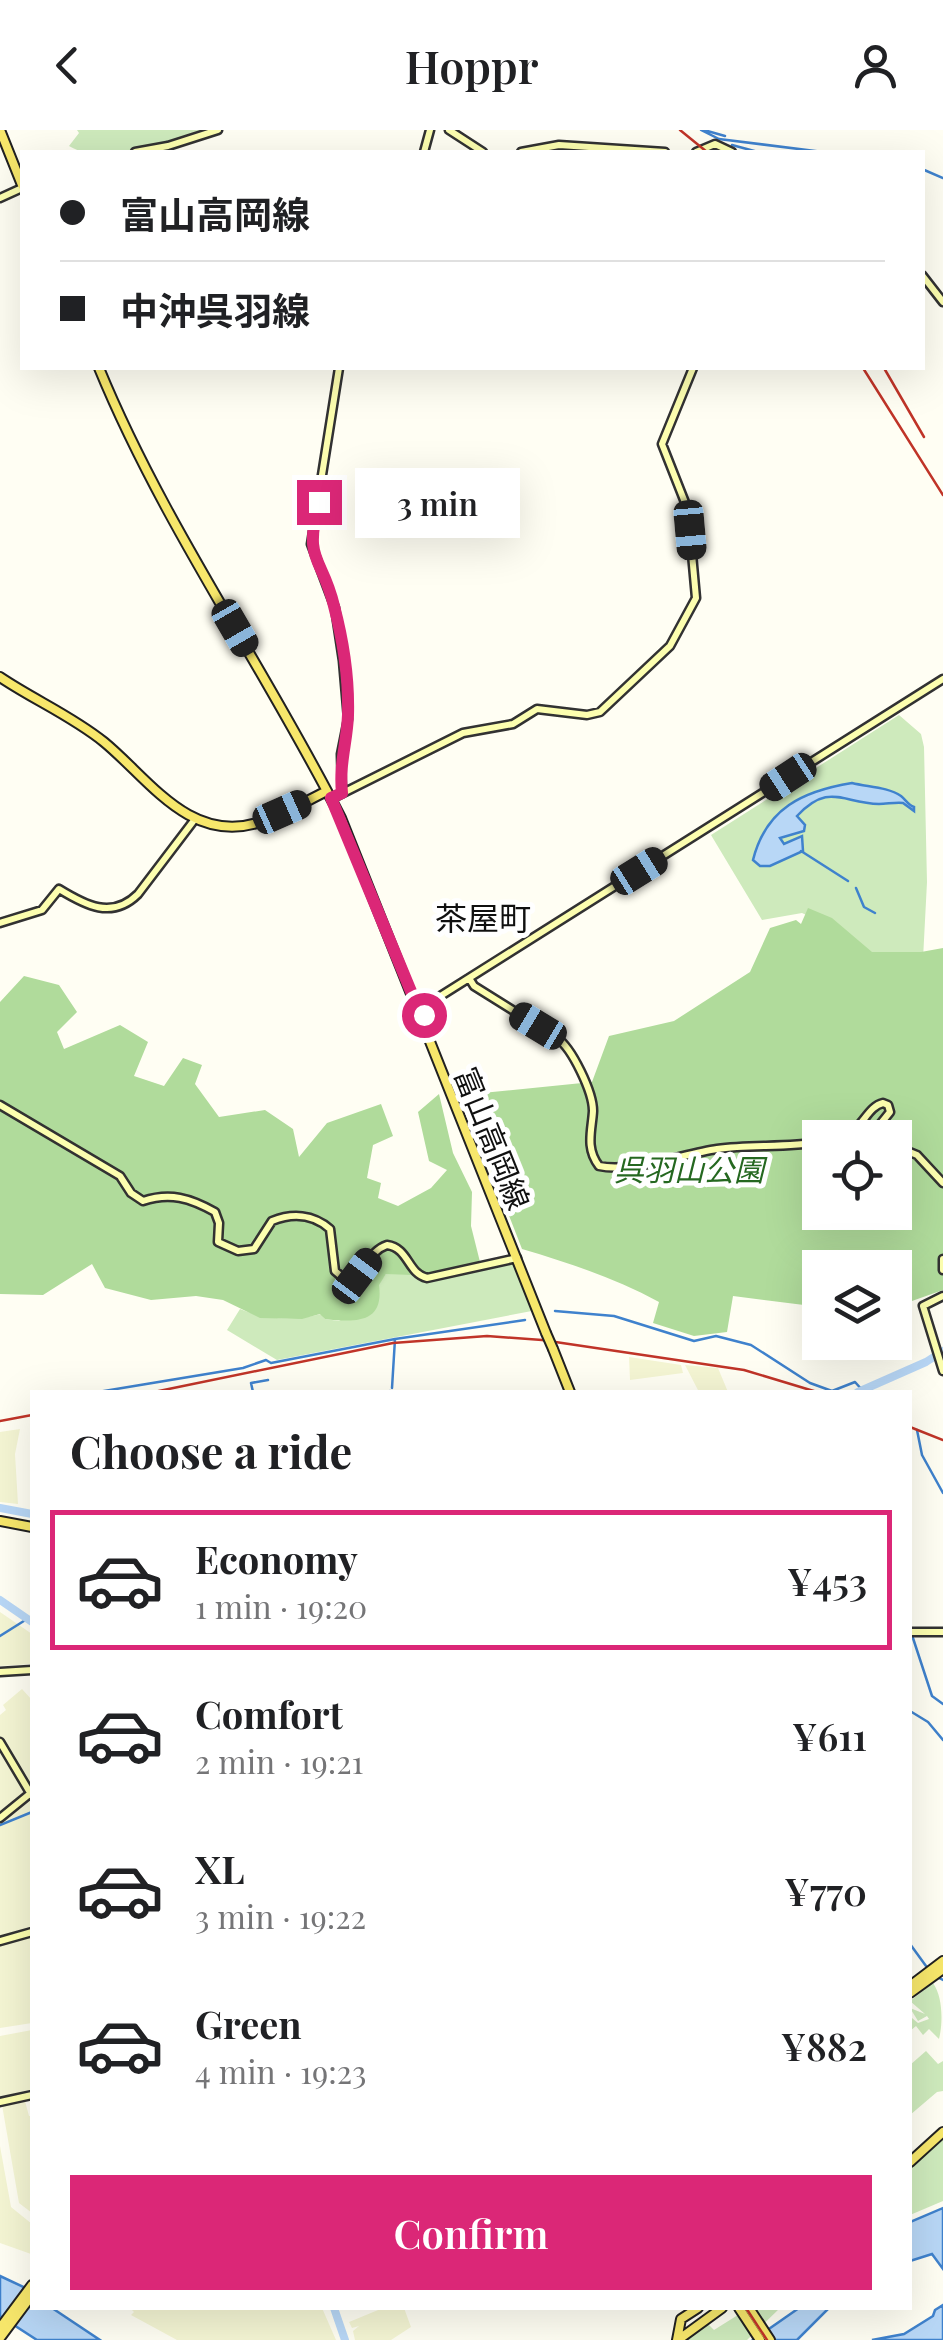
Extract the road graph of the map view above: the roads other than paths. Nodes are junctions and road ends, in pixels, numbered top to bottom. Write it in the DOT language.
graph roads {
  1 [pos="0,130"];
  2 [pos="218,130"];
  3 [pos="449,130"];
  4 [pos="148,150"];
  5 [pos="481,150"];
  6 [pos="530,150"];
  7 [pos="638,150"];
  8 [pos="702,150"];
  9 [pos="728,150"];
  10 [pos="20,182"];
  11 [pos="925,279"];
  12 [pos="943,302"];
  13 [pos="100,370"];
  14 [pos="339,370"];
  15 [pos="692,370"];
  16 [pos="0,677"];
  17 [pos="943,679"];
  18 [pos="342,793"];
  19 [pos="329,795"];
  20 [pos="195,820"];
  21 [pos="0,923"];
  22 [pos="469,978"];
  23 [pos="412,997"];
  24 [pos="431,1002"];
  25 [pos="422,1018"];
  26 [pos="0,1105"];
  27 [pos="864,1120"];
  28 [pos="884,1120"];
  29 [pos="802,1144"];
  30 [pos="912,1152"];
  31 [pos="943,1183"];
  32 [pos="516,1258"];
  33 [pos="943,1259"];
  34 [pos="943,1270"];
  35 [pos="943,1296"];
  36 [pos="943,1370"];
  37 [pos="569,1390"];
  38 [pos="0,1522"];
  39 [pos="30,1527"];
  40 [pos="912,1632"];
  41 [pos="943,1632"];
  42 [pos="30,1670"];
  43 [pos="0,1672"];
  44 [pos="0,1742"];
  45 [pos="30,1790"];
  46 [pos="30,1795"];
  47 [pos="0,1818"];
  48 [pos="30,1932"];
  49 [pos="0,1940"];
  50 [pos="943,1965"];
  51 [pos="912,1988"];
  52 [pos="30,2095"];
  53 [pos="0,2102"];
  54 [pos="943,2132"];
  55 [pos="912,2160"];
  56 [pos="30,2287"];
  57 [pos="30,2297"];
  58 [pos="695,2310"];
  59 [pos="719,2310"];
  60 [pos="740,2310"];
  61 [pos="750,2310"];
  62 [pos="0,2328"];
  63 [pos="0,2338"];
  64 [pos="678,2340"];
  65 [pos="760,2340"];
  66 [pos="770,2340"];
  1 -- 10 [label="main road"];
  2 -- 4 [label="street"];
  3 -- 5 [label="street"];
  6 -- 7 [label="street"];
  8 -- 9 [label="street"];
  11 -- 12 [label="street"];
  13 -- 19 [label="main road, 富山高岡線"];
  14 -- 18 [label="street"];
  15 -- 18 [label="street"];
  16 -- 20 [label="main road"];
  17 -- 22 [label="street"];
  18 -- 19 [label="street"];
  19 -- 20 [label="main road"];
  19 -- 23 [label="main road, 富山高岡線"];
  20 -- 21 [label="street"];
  22 -- 24 [label="street"];
  22 -- 29 [label="street"];
  23 -- 24 [label="street"];
  23 -- 25 [label="main road, 富山高岡線"];
  24 -- 25 [label="street"];
  25 -- 32 [label="main road, 富山高岡線"];
  26 -- 32 [label="street"];
  27 -- 28 [label="street"];
  30 -- 31 [label="street"];
  32 -- 37 [label="main road, 富山高岡線, bridge"];
  33 -- 34 [label="street"];
  35 -- 36 [label="street"];
  38 -- 39 [label="main road"];
  40 -- 41 [label="street"];
  42 -- 43 [label="street"];
  44 -- 45 [label="street"];
  46 -- 47 [label="street"];
  48 -- 49 [label="street"];
  50 -- 51 [label="main road"];
  52 -- 53 [label="street"];
  54 -- 55 [label="main road"];
  56 -- 62 [label="main road"];
  57 -- 63 [label="main road"];
  58 -- 64 [label="main road"];
  59 -- 64 [label="main road"];
  60 -- 65 [label="main road"];
  61 -- 66 [label="main road"];
}
